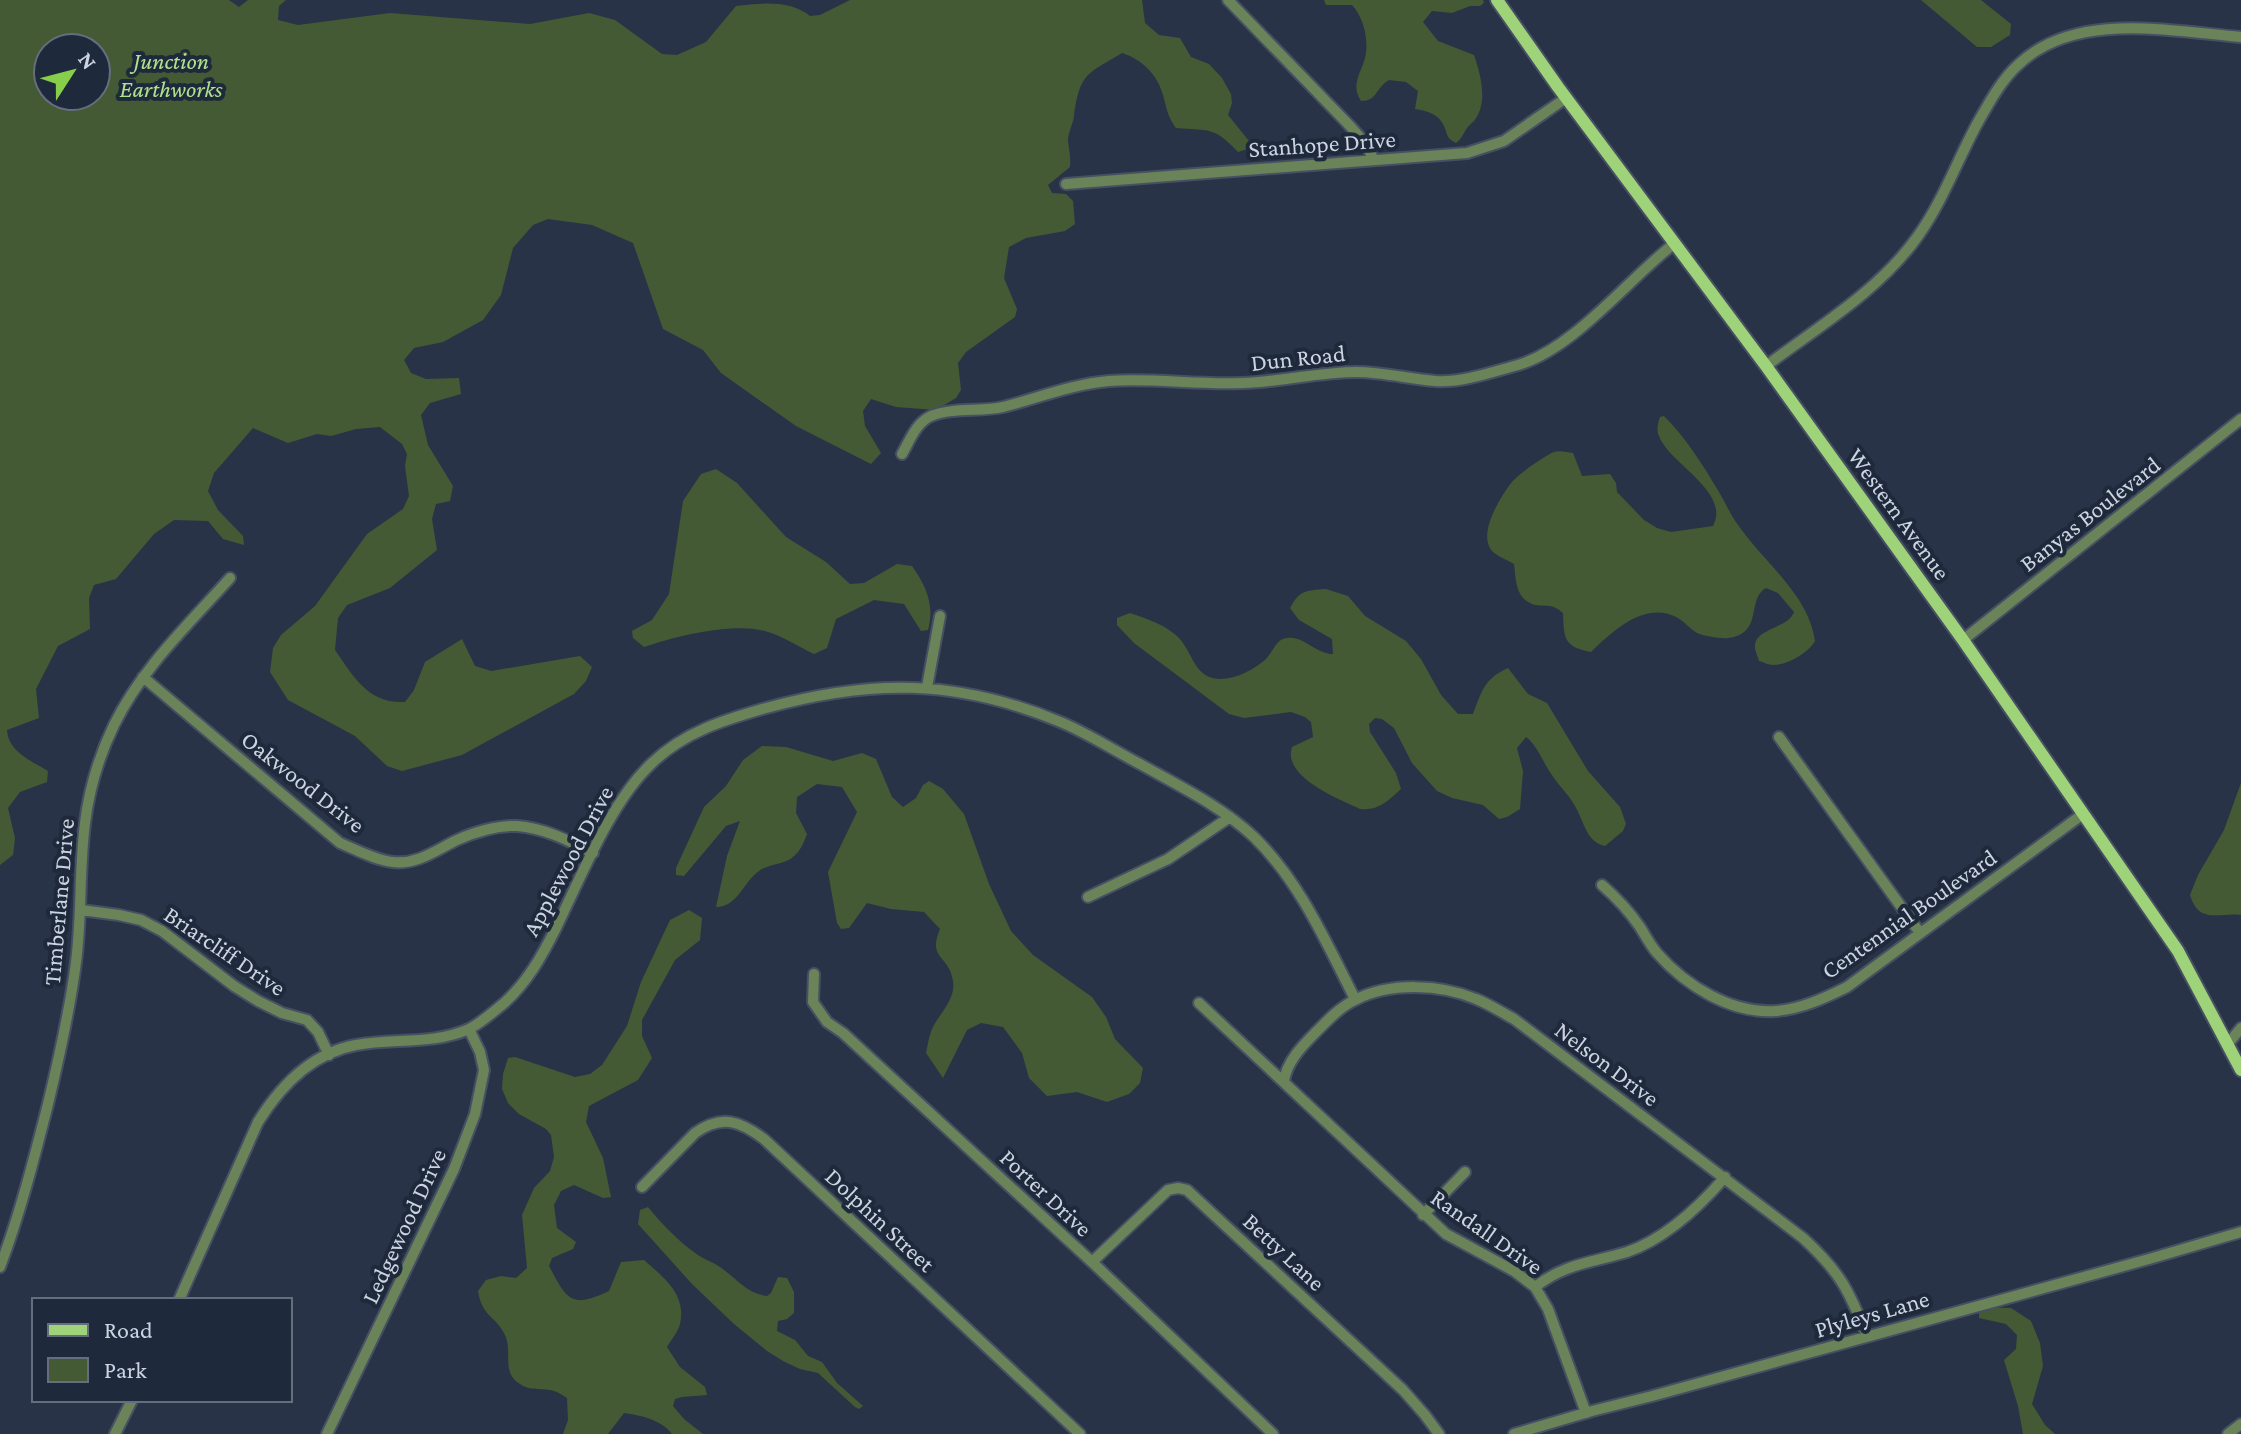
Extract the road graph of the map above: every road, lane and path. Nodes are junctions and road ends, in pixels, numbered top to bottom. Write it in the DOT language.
graph roads {
  1 [pos="1228,0"];
  2 [pos="1497,0"];
  3 [pos="2241,37"];
  4 [pos="1566,98"];
  5 [pos="1374,160"];
  6 [pos="1066,184"];
  7 [pos="1675,243"];
  8 [pos="1766,366"];
  9 [pos="2241,419"];
  10 [pos="902,454"];
  11 [pos="230,578"];
  12 [pos="940,616"];
  13 [pos="1963,640"];
  14 [pos="143,677"];
  15 [pos="927,687"];
  16 [pos="1779,737"];
  17 [pos="2083,814"];
  18 [pos="1230,817"];
  19 [pos="593,853"];
  20 [pos="1602,885"];
  21 [pos="1088,897"];
  22 [pos="81,910"];
  23 [pos="1920,933"];
  24 [pos="814,974"];
  25 [pos="1355,999"];
  26 [pos="1199,1003"];
  27 [pos="2241,1028"];
  28 [pos="469,1029"];
  29 [pos="2227,1045"];
  30 [pos="329,1055"];
  31 [pos="2241,1070"];
  32 [pos="1284,1082"];
  33 [pos="1465,1172"];
  34 [pos="1725,1177"];
  35 [pos="642,1187"];
  36 [pos="1423,1215"];
  37 [pos="2241,1232"];
  38 [pos="1092,1262"];
  39 [pos="0,1267"];
  40 [pos="1535,1287"];
  41 [pos="180,1298"];
  42 [pos="1867,1336"];
  43 [pos="131,1402"];
  44 [pos="1586,1413"];
  45 [pos="2241,1424"];
  46 [pos="115,1434"];
  47 [pos="327,1434"];
  48 [pos="1080,1434"];
  49 [pos="1273,1434"];
  50 [pos="1439,1434"];
  51 [pos="1514,1434"];
  52 [pos="2228,1434"];
  1 -- 5 [label="street"];
  2 -- 4 [label="main road, Western Avenue"];
  3 -- 8 [label="street"];
  4 -- 5 [label="street, Stanhope Drive"];
  4 -- 7 [label="main road, Western Avenue"];
  5 -- 6 [label="street, Stanhope Drive"];
  7 -- 8 [label="main road, Western Avenue"];
  7 -- 10 [label="street, Dun Road"];
  8 -- 13 [label="main road, Western Avenue"];
  9 -- 13 [label="street, Banyas Boulevard"];
  11 -- 14 [label="street, Timberlane Drive"];
  12 -- 15 [label="street"];
  13 -- 17 [label="main road, Western Avenue"];
  14 -- 19 [label="street, Oakwood Drive"];
  14 -- 22 [label="street, Timberlane Drive"];
  15 -- 18 [label="street, Applewood Drive"];
  15 -- 19 [label="street, Applewood Drive"];
  16 -- 23 [label="street"];
  17 -- 23 [label="street, Centennial Boulevard"];
  17 -- 29 [label="main road, Western Avenue"];
  18 -- 21 [label="street"];
  18 -- 25 [label="street, Applewood Drive"];
  19 -- 28 [label="street, Applewood Drive"];
  20 -- 23 [label="street, Centennial Boulevard"];
  22 -- 30 [label="street, Briarcliff Drive"];
  22 -- 39 [label="street, Timberlane Drive"];
  24 -- 38 [label="street, Porter Drive"];
  25 -- 32 [label="street, Nelson Drive"];
  25 -- 34 [label="street, Nelson Drive"];
  26 -- 32 [label="street, Randall Drive"];
  27 -- 29 [label="street"];
  28 -- 30 [label="street, Applewood Drive"];
  28 -- 47 [label="street, Ledgewood Drive"];
  29 -- 31 [label="main road, Western Avenue"];
  30 -- 41 [label="street, Applewood Drive"];
  32 -- 36 [label="street, Randall Drive"];
  33 -- 36 [label="street"];
  34 -- 40 [label="street"];
  34 -- 42 [label="street, Nelson Drive"];
  35 -- 48 [label="street, Dolphin Street"];
  36 -- 40 [label="street, Randall Drive"];
  37 -- 42 [label="street, Plyleys Lane"];
  38 -- 49 [label="street, Porter Drive"];
  38 -- 50 [label="street, Betty Lane"];
  40 -- 44 [label="street, Randall Drive"];
  42 -- 44 [label="street, Plyleys Lane"];
  43 -- 46 [label="street"];
  44 -- 51 [label="street, Plyleys Lane"];
  45 -- 52 [label="street"];
}
